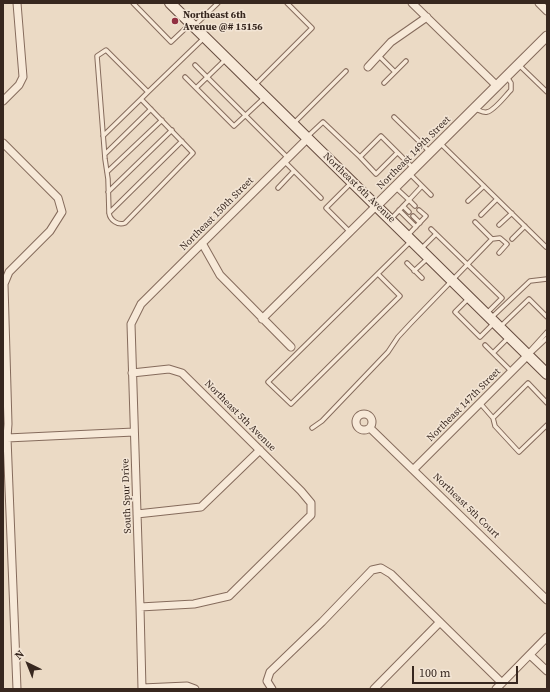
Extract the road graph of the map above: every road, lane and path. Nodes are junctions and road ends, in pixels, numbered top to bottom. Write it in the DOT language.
graph roads {
  1 [pos="17,3"];
  2 [pos="170,3"];
  3 [pos="218,3"];
  4 [pos="286,3"];
  5 [pos="412,3"];
  6 [pos="539,3"];
  7 [pos="135,4"];
  8 [pos="547,11"];
  9 [pos="427,17"];
  10 [pos="192,25"];
  11 [pos="547,36"];
  12 [pos="205,37"];
  13 [pos="379,56"];
  14 [pos="226,58"];
  15 [pos="406,61"];
  16 [pos="195,65"];
  17 [pos="518,65"];
  18 [pos="368,68"];
  19 [pos="346,71"];
  20 [pos="395,72"];
  21 [pos="506,76"];
  22 [pos="185,77"];
  23 [pos="207,78"];
  24 [pos="384,83"];
  25 [pos="254,86"];
  26 [pos="497,86"];
  27 [pos="196,88"];
  28 [pos="148,92"];
  29 [pos="547,92"];
  30 [pos="265,96"];
  31 [pos="141,99"];
  32 [pos="3,101"];
  33 [pos="474,108"];
  34 [pos="151,109"];
  35 [pos="245,116"];
  36 [pos="394,117"];
  37 [pos="162,120"];
  38 [pos="293,123"];
  39 [pos="172,130"];
  40 [pos="103,136"];
  41 [pos="308,138"];
  42 [pos="182,141"];
  43 [pos="3,143"];
  44 [pos="440,143"];
  45 [pos="430,152"];
  46 [pos="397,153"];
  47 [pos="105,154"];
  48 [pos="360,157"];
  49 [pos="286,160"];
  50 [pos="294,171"];
  51 [pos="411,171"];
  52 [pos="107,172"];
  53 [pos="352,182"];
  54 [pos="422,186"];
  55 [pos="484,186"];
  56 [pos="396,187"];
  57 [pos="278,188"];
  58 [pos="108,192"];
  59 [pos="431,195"];
  60 [pos="322,198"];
  61 [pos="497,199"];
  62 [pos="409,200"];
  63 [pos="468,201"];
  64 [pos="377,206"];
  65 [pos="403,206"];
  66 [pos="415,206"];
  67 [pos="399,210"];
  68 [pos="419,210"];
  69 [pos="409,212"];
  70 [pos="109,213"];
  71 [pos="512,213"];
  72 [pos="481,214"];
  73 [pos="413,216"];
  74 [pos="390,219"];
  75 [pos="420,222"];
  76 [pos="475,222"];
  77 [pos="499,225"];
  78 [pos="525,226"];
  79 [pos="416,227"];
  80 [pos="431,229"];
  81 [pos="350,232"];
  82 [pos="436,234"];
  83 [pos="410,238"];
  84 [pos="492,239"];
  85 [pos="512,239"];
  86 [pos="202,243"];
  87 [pos="547,246"];
  88 [pos="421,249"];
  89 [pos="499,253"];
  90 [pos="429,257"];
  91 [pos="407,263"];
  92 [pos="467,265"];
  93 [pos="414,271"];
  94 [pos="378,274"];
  95 [pos="422,278"];
  96 [pos="547,279"];
  97 [pos="452,280"];
  98 [pos="470,298"];
  99 [pos="140,304"];
  100 [pos="547,317"];
  101 [pos="262,319"];
  102 [pos="493,321"];
  103 [pos="547,332"];
  104 [pos="509,337"];
  105 [pos="547,338"];
  106 [pos="485,344"];
  107 [pos="291,347"];
  108 [pos="493,353"];
  109 [pos="528,355"];
  110 [pos="512,372"];
  111 [pos="132,373"];
  112 [pos="547,374"];
  113 [pos="480,403"];
  114 [pos="547,403"];
  115 [pos="493,418"];
  116 [pos="547,425"];
  117 [pos="5,426"];
  118 [pos="312,428"];
  119 [pos="370,428"];
  120 [pos="134,432"];
  121 [pos="7,438"];
  122 [pos="260,450"];
  123 [pos="414,469"];
  124 [pos="137,514"];
  125 [pos="547,600"];
  126 [pos="140,607"];
  127 [pos="440,622"];
  128 [pos="547,637"];
  129 [pos="530,655"];
  130 [pos="547,671"];
  131 [pos="502,683"];
  132 [pos="17,689"];
  133 [pos="142,689"];
  134 [pos="195,689"];
  135 [pos="272,689"];
  136 [pos="374,689"];
  137 [pos="496,689"];
  1 -- 32 [label="street"];
  2 -- 10 [label="main road, Northeast 6th Avenue"];
  3 -- 10 [label="lane"];
  4 -- 25 [label="lane"];
  5 -- 9 [label="street"];
  6 -- 8 [label="street"];
  7 -- 10 [label="lane"];
  9 -- 13 [label="street"];
  9 -- 26 [label="street"];
  10 -- 12 [label="main road, Northeast 6th Avenue"];
  11 -- 17 [label="street, Northeast 149th Street"];
  12 -- 14 [label="main road, Northeast 6th Avenue"];
  12 -- 28 [label="lane"];
  13 -- 18 [label="street"];
  13 -- 20 [label="lane"];
  14 -- 23 [label="lane"];
  14 -- 25 [label="main road, Northeast 6th Avenue"];
  15 -- 20 [label="lane"];
  16 -- 23 [label="lane"];
  17 -- 21 [label="street, Northeast 149th Street"];
  17 -- 29 [label="lane"];
  19 -- 38 [label="lane"];
  20 -- 24 [label="lane"];
  21 -- 26 [label="street, Northeast 149th Street"];
  21 -- 33 [label="lane"];
  22 -- 27 [label="lane"];
  23 -- 27 [label="lane"];
  23 -- 35 [label="lane"];
  25 -- 30 [label="main road, Northeast 6th Avenue"];
  26 -- 33 [label="street, Northeast 149th Street"];
  27 -- 35 [label="lane"];
  28 -- 31 [label="lane"];
  28 -- 40 [label="lane"];
  30 -- 35 [label="lane"];
  30 -- 38 [label="main road, Northeast 6th Avenue"];
  31 -- 34 [label="lane"];
  31 -- 40 [label="lane"];
  33 -- 44 [label="street, Northeast 149th Street"];
  34 -- 37 [label="lane"];
  34 -- 47 [label="lane"];
  35 -- 49 [label="lane"];
  36 -- 45 [label="lane"];
  37 -- 39 [label="lane"];
  37 -- 52 [label="lane"];
  38 -- 41 [label="main road, Northeast 6th Avenue"];
  39 -- 42 [label="lane"];
  39 -- 58 [label="lane"];
  40 -- 47 [label="lane"];
  41 -- 48 [label="lane"];
  41 -- 49 [label="street, Northeast 150th Street"];
  41 -- 53 [label="main road, Northeast 6th Avenue"];
  42 -- 70 [label="lane"];
  42 -- 70 [label="lane"];
  43 -- 117 [label="street"];
  44 -- 45 [label="street, Northeast 149th Street"];
  44 -- 55 [label="lane"];
  45 -- 51 [label="street, Northeast 149th Street"];
  46 -- 48 [label="lane"];
  46 -- 48 [label="lane"];
  46 -- 51 [label="lane"];
  47 -- 52 [label="lane"];
  49 -- 50 [label="lane"];
  49 -- 86 [label="street, Northeast 150th Street"];
  50 -- 57 [label="lane"];
  50 -- 60 [label="lane"];
  51 -- 54 [label="lane"];
  51 -- 56 [label="street, Northeast 149th Street"];
  52 -- 58 [label="lane"];
  53 -- 64 [label="main road, Northeast 6th Avenue"];
  53 -- 81 [label="lane"];
  54 -- 59 [label="lane"];
  54 -- 62 [label="lane"];
  55 -- 61 [label="lane"];
  55 -- 63 [label="lane"];
  56 -- 62 [label="lane"];
  56 -- 64 [label="street, Northeast 149th Street"];
  58 -- 70 [label="lane"];
  61 -- 71 [label="lane"];
  61 -- 72 [label="lane"];
  62 -- 65 [label="lane"];
  62 -- 66 [label="lane"];
  64 -- 74 [label="main road, Northeast 6th Avenue"];
  64 -- 81 [label="street, Northeast 149th Street"];
  65 -- 67 [label="lane"];
  65 -- 69 [label="lane"];
  67 -- 74 [label="lane"];
  67 -- 79 [label="lane"];
  68 -- 75 [label="lane"];
  71 -- 77 [label="lane"];
  71 -- 78 [label="lane"];
  73 -- 75 [label="lane"];
  74 -- 83 [label="main road, Northeast 6th Avenue"];
  75 -- 79 [label="lane"];
  76 -- 84 [label="lane"];
  78 -- 85 [label="lane"];
  78 -- 87 [label="lane"];
  79 -- 83 [label="lane"];
  80 -- 82 [label="lane"];
  81 -- 101 [label="street, Northeast 149th Street"];
  82 -- 88 [label="lane"];
  82 -- 92 [label="lane"];
  83 -- 88 [label="main road, Northeast 6th Avenue"];
  83 -- 94 [label="lane"];
  84 -- 89 [label="lane"];
  84 -- 92 [label="lane"];
  86 -- 99 [label="street, Northeast 150th Street"];
  86 -- 101 [label="street"];
  88 -- 90 [label="main road, Northeast 6th Avenue"];
  90 -- 93 [label="lane"];
  90 -- 97 [label="main road, Northeast 6th Avenue"];
  91 -- 93 [label="lane"];
  92 -- 97 [label="lane"];
  92 -- 102 [label="lane"];
  93 -- 95 [label="lane"];
  94 -- 94 [label="lane"];
  96 -- 102 [label="lane"];
  97 -- 98 [label="main road, Northeast 6th Avenue"];
  97 -- 118 [label="lane"];
  98 -- 102 [label="main road, Northeast 6th Avenue"];
  98 -- 102 [label="lane"];
  99 -- 111 [label="street, South Spur Drive"];
  100 -- 102 [label="lane"];
  101 -- 107 [label="street"];
  102 -- 104 [label="main road, Northeast 6th Avenue"];
  103 -- 109 [label="lane"];
  104 -- 108 [label="lane"];
  104 -- 109 [label="main road, Northeast 6th Avenue"];
  105 -- 109 [label="lane"];
  106 -- 108 [label="lane"];
  108 -- 110 [label="lane"];
  109 -- 110 [label="street, Northeast 147th Street"];
  109 -- 112 [label="main road, Northeast 6th Avenue"];
  110 -- 113 [label="street, Northeast 147th Street"];
  111 -- 120 [label="street, South Spur Drive"];
  111 -- 122 [label="street, Northeast 5th Avenue"];
  113 -- 115 [label="lane"];
  113 -- 123 [label="street, Northeast 147th Street"];
  114 -- 115 [label="lane"];
  115 -- 116 [label="lane"];
  117 -- 121 [label="street"];
  119 -- 123 [label="street, Northeast 5th Court"];
  120 -- 121 [label="street"];
  120 -- 124 [label="street, South Spur Drive"];
  121 -- 132 [label="street"];
  122 -- 124 [label="street"];
  122 -- 126 [label="street, Northeast 5th Avenue"];
  123 -- 125 [label="street, Northeast 5th Court"];
  124 -- 126 [label="street, South Spur Drive"];
  126 -- 133 [label="street, South Spur Drive"];
  127 -- 131 [label="street"];
  127 -- 135 [label="street"];
  127 -- 136 [label="street"];
  128 -- 129 [label="street"];
  129 -- 130 [label="street"];
  129 -- 131 [label="street"];
  131 -- 137 [label="street"];
  133 -- 134 [label="street"];
}
